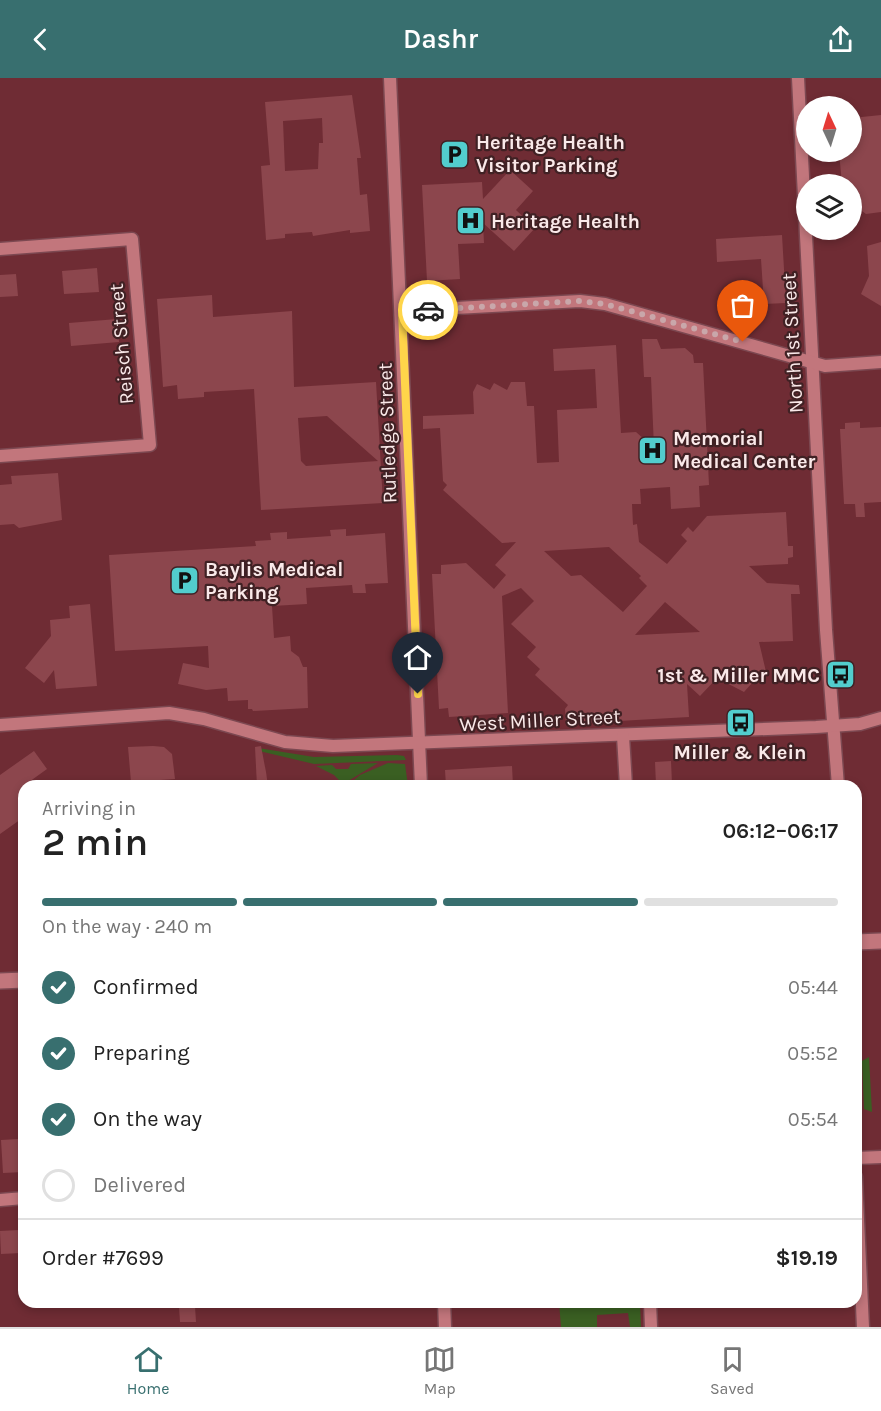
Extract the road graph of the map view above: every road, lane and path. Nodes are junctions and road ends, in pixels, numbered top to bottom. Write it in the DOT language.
graph roads {
  1 [pos="390,78"];
  2 [pos="798,78"];
  3 [pos="0,249"];
  4 [pos="402,311"];
  5 [pos="813,362"];
  6 [pos="881,362"];
  7 [pos="0,456"];
  8 [pos="881,718"];
  9 [pos="0,725"];
  10 [pos="834,726"];
  11 [pos="623,736"];
  12 [pos="420,743"];
  13 [pos="421,780"];
  14 [pos="626,780"];
  15 [pos="838,780"];
  16 [pos="881,941"];
  17 [pos="862,942"];
  18 [pos="18,980"];
  19 [pos="0,981"];
  20 [pos="881,1156"];
  21 [pos="862,1158"];
  22 [pos="18,1198"];
  23 [pos="0,1200"];
  24 [pos="862,1306"];
  25 [pos="444,1308"];
  26 [pos="650,1308"];
  27 [pos="445,1327"];
  28 [pos="651,1327"];
  29 [pos="863,1327"];
  1 -- 4 [label="street, Rutledge Street"];
  2 -- 5 [label="street, North 1st Street"];
  3 -- 7 [label="street, Reisch Street"];
  4 -- 5 [label="street"];
  4 -- 12 [label="street, Rutledge Street"];
  5 -- 6 [label="street"];
  5 -- 10 [label="street, North 1st Street"];
  8 -- 10 [label="street, West Miller Street"];
  9 -- 12 [label="street, West Miller Street"];
  10 -- 11 [label="street, West Miller Street"];
  10 -- 15 [label="street, North 1st Street"];
  11 -- 12 [label="street, West Miller Street"];
  11 -- 14 [label="street"];
  12 -- 13 [label="street, Rutledge Street"];
  16 -- 17 [label="street"];
  18 -- 19 [label="street"];
  20 -- 21 [label="street"];
  22 -- 23 [label="street"];
  24 -- 29 [label="street"];
  25 -- 27 [label="street"];
  26 -- 28 [label="street"];
}
